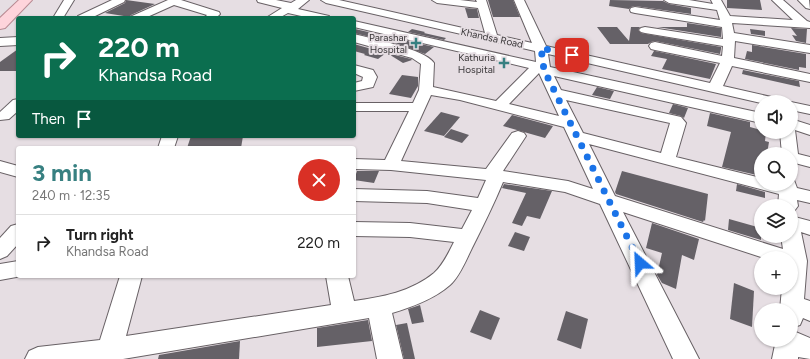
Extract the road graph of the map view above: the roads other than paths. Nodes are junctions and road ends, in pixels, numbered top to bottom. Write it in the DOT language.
graph roads {
  1 [pos="26,0"];
  2 [pos="37,0"];
  3 [pos="69,0"];
  4 [pos="120,0"];
  5 [pos="262,0"];
  6 [pos="304,0"];
  7 [pos="326,0"];
  8 [pos="390,0"];
  9 [pos="437,0"];
  10 [pos="519,0"];
  11 [pos="669,0"];
  12 [pos="777,0"];
  13 [pos="803,0"];
  14 [pos="174,1"];
  15 [pos="482,3"];
  16 [pos="719,4"];
  17 [pos="810,6"];
  18 [pos="291,8"];
  19 [pos="634,10"];
  20 [pos="386,15"];
  21 [pos="22,16"];
  22 [pos="59,16"];
  23 [pos="86,16"];
  24 [pos="140,16"];
  25 [pos="212,16"];
  26 [pos="275,16"];
  27 [pos="318,16"];
  28 [pos="726,21"];
  29 [pos="16,22"];
  30 [pos="356,24"];
  31 [pos="0,25"];
  32 [pos="807,25"];
  33 [pos="645,30"];
  34 [pos="0,36"];
  35 [pos="492,38"];
  36 [pos="356,40"];
  37 [pos="728,40"];
  38 [pos="16,41"];
  39 [pos="0,42"];
  40 [pos="655,46"];
  41 [pos="810,49"];
  42 [pos="727,61"];
  43 [pos="541,63"];
  44 [pos="356,70"];
  45 [pos="810,78"];
  46 [pos="356,87"];
  47 [pos="715,88"];
  48 [pos="426,90"];
  49 [pos="555,93"];
  50 [pos="754,97"];
  51 [pos="499,106"];
  52 [pos="356,107"];
  53 [pos="417,107"];
  54 [pos="798,107"];
  55 [pos="810,110"];
  56 [pos="754,116"];
  57 [pos="798,126"];
  58 [pos="574,130"];
  59 [pos="810,130"];
  60 [pos="518,136"];
  61 [pos="667,159"];
  62 [pos="798,159"];
  63 [pos="810,162"];
  64 [pos="356,164"];
  65 [pos="390,165"];
  66 [pos="0,166"];
  67 [pos="16,171"];
  68 [pos="494,174"];
  69 [pos="754,182"];
  70 [pos="788,193"];
  71 [pos="356,195"];
  72 [pos="810,197"];
  73 [pos="608,199"];
  74 [pos="484,205"];
  75 [pos="798,225"];
  76 [pos="0,228"];
  77 [pos="810,228"];
  78 [pos="356,229"];
  79 [pos="16,232"];
  80 [pos="16,234"];
  81 [pos="467,237"];
  82 [pos="0,251"];
  83 [pos="766,251"];
  84 [pos="16,269"];
  85 [pos="0,272"];
  86 [pos="130,278"];
  87 [pos="337,278"];
  88 [pos="379,307"];
  89 [pos="344,312"];
  90 [pos="109,355"];
  91 [pos="38,359"];
  92 [pos="390,359"];
  93 [pos="686,359"];
  1 -- 31 [label="main road"];
  2 -- 21 [label="main road"];
  3 -- 22 [label="street"];
  4 -- 23 [label="street"];
  5 -- 18 [label="street"];
  6 -- 18 [label="street"];
  7 -- 20 [label="street, Khandsa Road"];
  8 -- 20 [label="street"];
  9 -- 15 [label="street"];
  10 -- 43 [label="street"];
  11 -- 16 [label="street"];
  12 -- 32 [label="street"];
  13 -- 17 [label="street"];
  14 -- 24 [label="street"];
  14 -- 25 [label="street"];
  15 -- 35 [label="street"];
  16 -- 28 [label="street"];
  18 -- 26 [label="street"];
  18 -- 27 [label="street"];
  19 -- 28 [label="street"];
  20 -- 35 [label="street, Khandsa Road"];
  28 -- 32 [label="street"];
  28 -- 37 [label="street"];
  29 -- 34 [label="main road"];
  30 -- 43 [label="street"];
  33 -- 37 [label="street"];
  35 -- 43 [label="street, Khandsa Road"];
  36 -- 48 [label="street"];
  37 -- 41 [label="street"];
  37 -- 42 [label="street"];
  38 -- 39 [label="street"];
  40 -- 42 [label="street"];
  42 -- 45 [label="street"];
  42 -- 47 [label="street"];
  43 -- 47 [label="street, Khandsa Road"];
  43 -- 49 [label="street"];
  43 -- 51 [label="street"];
  43 -- 56 [label="street"];
  44 -- 46 [label="street"];
  47 -- 50 [label="street, Khandsa Road"];
  48 -- 51 [label="street"];
  48 -- 53 [label="street"];
  49 -- 58 [label="street"];
  49 -- 61 [label="street"];
  51 -- 58 [label="street"];
  52 -- 53 [label="street"];
  53 -- 65 [label="street"];
  54 -- 55 [label="street"];
  57 -- 59 [label="street"];
  58 -- 61 [label="street"];
  58 -- 73 [label="street"];
  60 -- 68 [label="street"];
  61 -- 69 [label="street"];
  62 -- 63 [label="street"];
  64 -- 65 [label="street"];
  65 -- 68 [label="street"];
  66 -- 67 [label="street"];
  68 -- 73 [label="street"];
  68 -- 74 [label="street"];
  70 -- 72 [label="street"];
  71 -- 74 [label="street"];
  73 -- 83 [label="street"];
  73 -- 93 [label="street"];
  74 -- 81 [label="street"];
  75 -- 77 [label="street"];
  76 -- 79 [label="street"];
  78 -- 81 [label="street"];
  80 -- 82 [label="street"];
  81 -- 88 [label="street"];
  84 -- 85 [label="street"];
  86 -- 90 [label="street"];
  87 -- 89 [label="street"];
  88 -- 89 [label="street"];
  88 -- 92 [label="street"];
  89 -- 90 [label="street"];
  90 -- 91 [label="street"];
}
